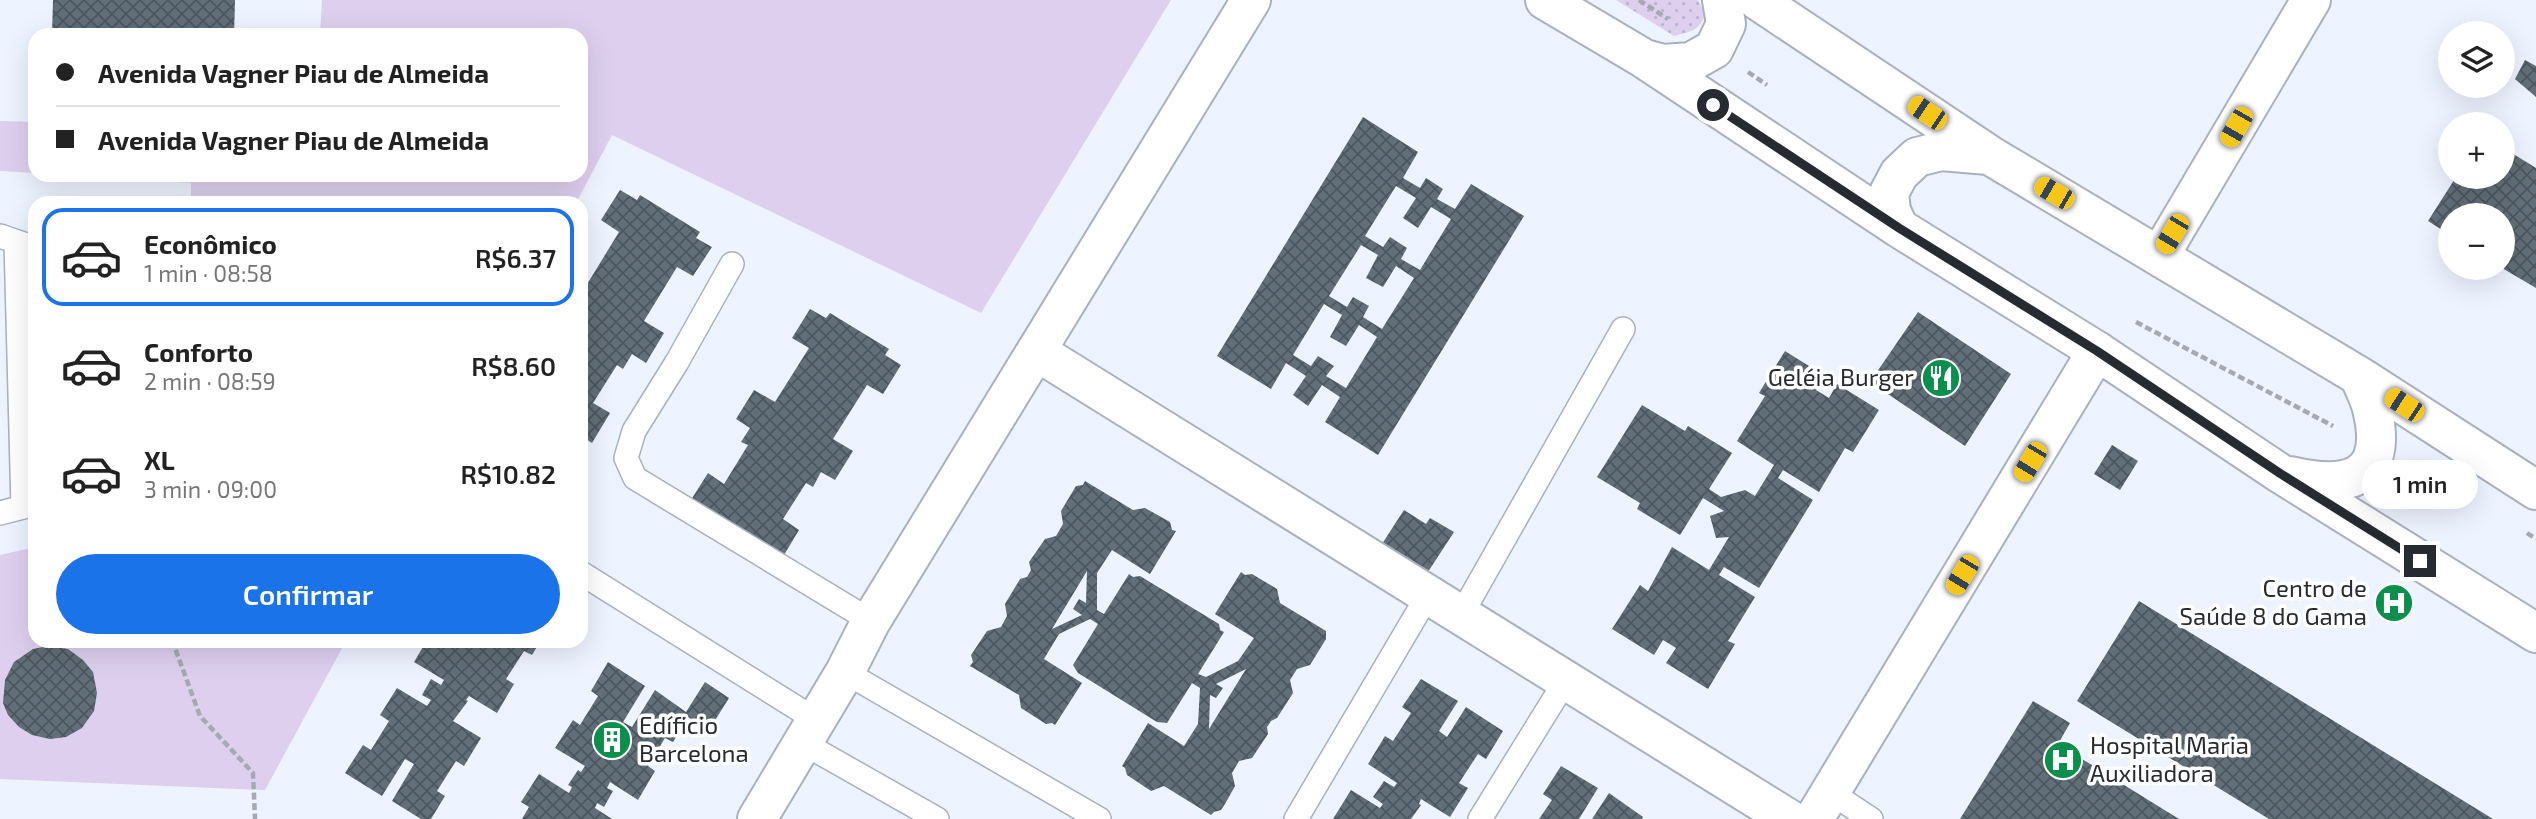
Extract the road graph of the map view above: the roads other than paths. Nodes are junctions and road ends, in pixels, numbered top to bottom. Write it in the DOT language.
graph roads {
  1 [pos="1251,0"];
  2 [pos="1545,0"];
  3 [pos="1722,0"];
  4 [pos="1757,0"];
  5 [pos="2311,0"];
  6 [pos="1643,58"];
  7 [pos="1991,156"];
  8 [pos="1899,228"];
  9 [pos="17,242"];
  10 [pos="2160,255"];
  11 [pos="732,264"];
  12 [pos="1623,329"];
  13 [pos="1036,351"];
  14 [pos="2097,351"];
  15 [pos="2360,376"];
  16 [pos="2281,474"];
  17 [pos="28,483"];
  18 [pos="2536,490"];
  19 [pos="28,505"];
  20 [pos="0,513"];
  21 [pos="588,578"];
  22 [pos="1428,595"];
  23 [pos="1461,615"];
  24 [pos="871,621"];
  25 [pos="2536,633"];
  26 [pos="845,672"];
  27 [pos="1566,680"];
  28 [pos="809,731"];
  29 [pos="1822,806"];
  30 [pos="757,819"];
  31 [pos="937,819"];
  32 [pos="1099,819"];
  33 [pos="1296,819"];
  34 [pos="1480,819"];
  35 [pos="1789,819"];
  36 [pos="1871,819"];
  1 -- 13 [label="street"];
  2 -- 6 [label="street"];
  3 -- 6 [label="street"];
  4 -- 7 [label="street"];
  5 -- 10 [label="street"];
  6 -- 8 [label="street"];
  7 -- 8 [label="street"];
  7 -- 10 [label="street"];
  8 -- 14 [label="street"];
  9 -- 17 [label="lane"];
  10 -- 15 [label="street"];
  11 -- 24 [label="lane"];
  12 -- 23 [label="lane"];
  13 -- 22 [label="street"];
  13 -- 24 [label="street"];
  14 -- 16 [label="street"];
  14 -- 29 [label="street"];
  15 -- 16 [label="street"];
  15 -- 18 [label="street"];
  16 -- 25 [label="street"];
  19 -- 20 [label="lane"];
  21 -- 28 [label="lane"];
  22 -- 23 [label="street"];
  22 -- 33 [label="lane"];
  23 -- 27 [label="street"];
  24 -- 26 [label="street"];
  26 -- 28 [label="street"];
  26 -- 32 [label="lane"];
  27 -- 34 [label="lane"];
  27 -- 35 [label="street"];
  28 -- 30 [label="street"];
  28 -- 31 [label="lane"];
  29 -- 36 [label="lane"];
}
